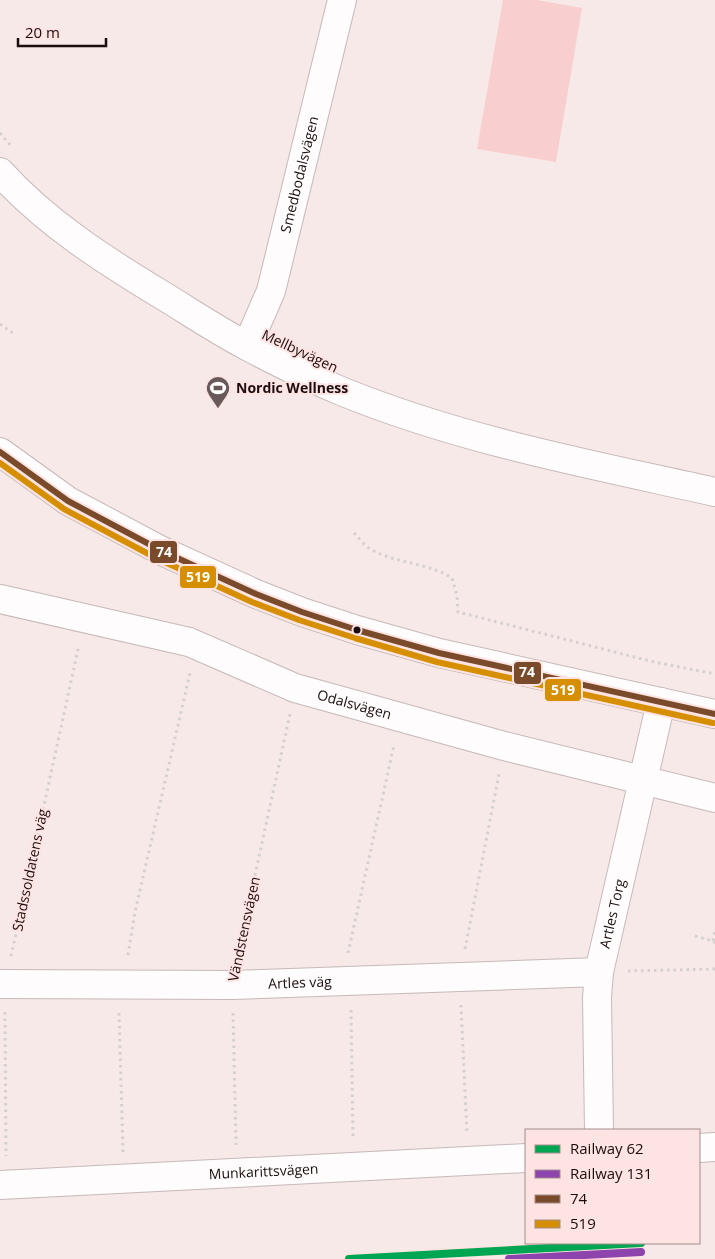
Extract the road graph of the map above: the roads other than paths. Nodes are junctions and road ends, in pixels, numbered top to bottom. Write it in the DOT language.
graph roads {
  1 [pos="342,0"];
  2 [pos="8,162"];
  3 [pos="247,346"];
  4 [pos="0,452"];
  5 [pos="715,492"];
  6 [pos="0,599"];
  7 [pos="661,702"];
  8 [pos="715,714"];
  9 [pos="643,779"];
  10 [pos="714,797"];
  11 [pos="599,972"];
  12 [pos="2,984"];
  13 [pos="599,1129"];
  14 [pos="715,1147"];
  15 [pos="700,1148"];
  16 [pos="525,1158"];
  17 [pos="3,1184"];
  1 -- 3 [label="street, Smedbodalsvägen"];
  2 -- 3 [label="street, Mellbyvägen"];
  3 -- 5 [label="street, Mellbyvägen"];
  4 -- 7 [label="street"];
  6 -- 9 [label="street, Odalsvägen"];
  7 -- 8 [label="street"];
  7 -- 9 [label="street, Artles Torg"];
  9 -- 10 [label="street, Odalsvägen"];
  9 -- 11 [label="street, Artles Torg"];
  11 -- 12 [label="street, Artles väg"];
  11 -- 13 [label="street, Artles Torg"];
  14 -- 15 [label="street"];
  16 -- 17 [label="street, Munkarittsvägen"];
}
